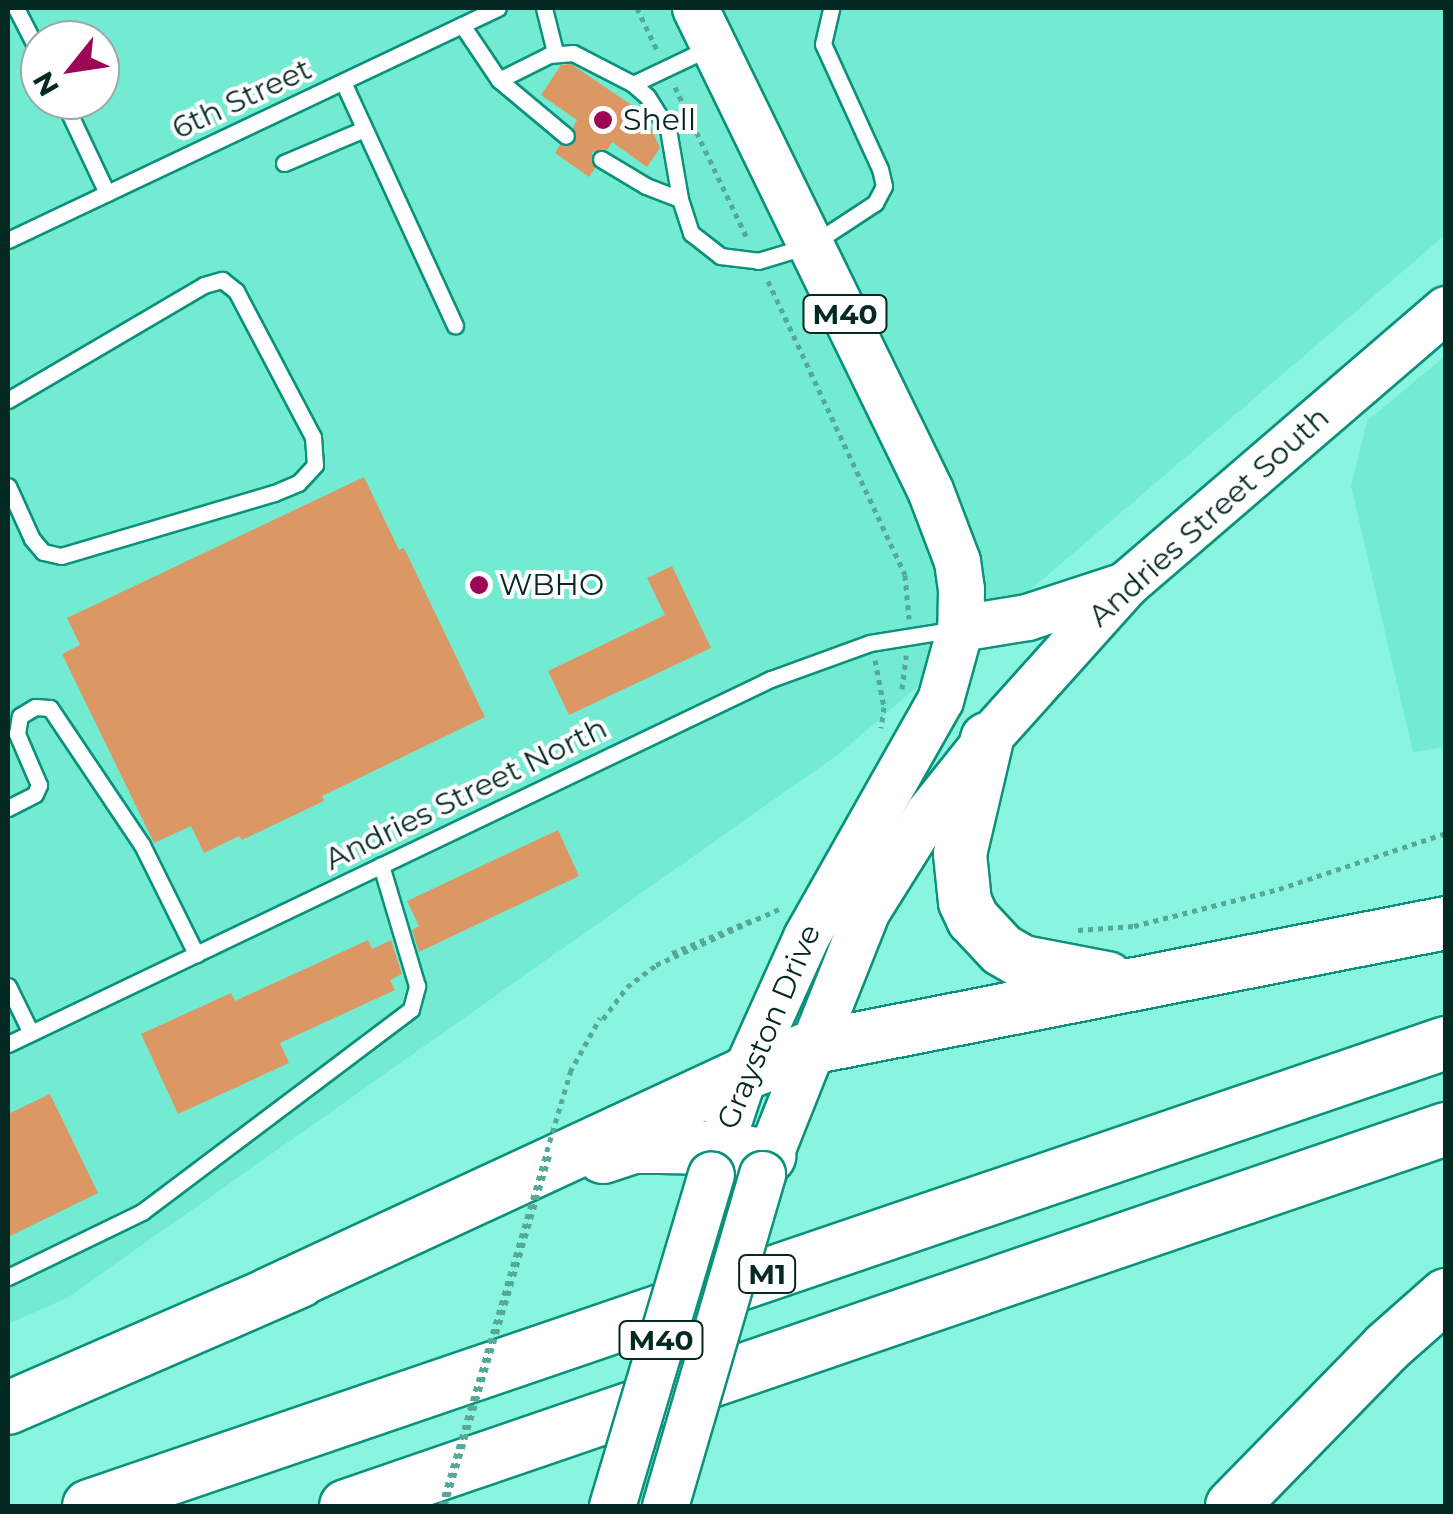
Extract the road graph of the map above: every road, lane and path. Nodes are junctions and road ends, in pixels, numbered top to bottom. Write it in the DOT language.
graph roads {
  1 [pos="498,8"];
  2 [pos="544,8"];
  3 [pos="637,8"];
  4 [pos="831,8"];
  5 [pos="462,25"];
  6 [pos="705,27"];
  7 [pos="556,52"];
  8 [pos="666,70"];
  9 [pos="499,80"];
  10 [pos="342,82"];
  11 [pos="633,84"];
  12 [pos="72,120"];
  13 [pos="364,129"];
  14 [pos="566,136"];
  15 [pos="601,159"];
  16 [pos="284,163"];
  17 [pos="107,193"];
  18 [pos="680,199"];
  19 [pos="8,240"];
  20 [pos="811,246"];
  21 [pos="758,261"];
  22 [pos="1446,309"];
  23 [pos="455,326"];
  24 [pos="8,400"];
  25 [pos="8,486"];
  26 [pos="1126,584"];
  27 [pos="960,628"];
  28 [pos="908,636"];
  29 [pos="870,643"];
  30 [pos="901,704"];
  31 [pos="877,738"];
  32 [pos="987,739"];
  33 [pos="8,808"];
  34 [pos="1446,833"];
  35 [pos="381,865"];
  36 [pos="785,904"];
  37 [pos="1446,923"];
  38 [pos="1064,932"];
  39 [pos="196,954"];
  40 [pos="1152,982"];
  41 [pos="8,986"];
  42 [pos="30,1033"];
  43 [pos="1446,1043"];
  44 [pos="8,1044"];
  45 [pos="810,1048"];
  46 [pos="744,1074"];
  47 [pos="1446,1129"];
  48 [pos="740,1163"];
  49 [pos="8,1277"];
  50 [pos="269,1294"];
  51 [pos="1446,1295"];
  52 [pos="8,1408"];
  53 [pos="90,1506"];
  54 [pos="346,1506"];
  55 [pos="443,1506"];
  56 [pos="612,1506"];
  57 [pos="666,1506"];
  58 [pos="1232,1506"];
  1 -- 5 [label="lane, 6th Street"];
  2 -- 7 [label="lane"];
  3 -- 8 [label="path"];
  4 -- 20 [label="lane"];
  5 -- 9 [label="lane"];
  5 -- 10 [label="lane, 6th Street"];
  6 -- 8 [label="lane"];
  6 -- 20 [label="main road, M40"];
  7 -- 9 [label="lane"];
  7 -- 11 [label="lane"];
  8 -- 11 [label="lane"];
  8 -- 21 [label="path"];
  9 -- 14 [label="lane"];
  10 -- 13 [label="lane"];
  10 -- 17 [label="lane, 6th Street"];
  11 -- 18 [label="lane"];
  12 -- 17 [label="lane"];
  13 -- 16 [label="lane"];
  13 -- 23 [label="lane"];
  15 -- 18 [label="lane"];
  17 -- 19 [label="lane, 6th Street"];
  18 -- 21 [label="lane"];
  20 -- 21 [label="lane"];
  20 -- 27 [label="main road, M40"];
  21 -- 28 [label="path"];
  22 -- 26 [label="main road, Andries Street South / M40"];
  24 -- 25 [label="lane"];
  26 -- 27 [label="main road"];
  26 -- 32 [label="main road, Andries Street South / M40"];
  27 -- 28 [label="lane, Andries Street North"];
  27 -- 46 [label="main road, Grayston Drive / M40"];
  28 -- 29 [label="lane, Andries Street North"];
  28 -- 30 [label="path"];
  29 -- 31 [label="path"];
  29 -- 35 [label="lane, Andries Street North"];
  32 -- 40 [label="highway"];
  32 -- 45 [label="main road, Grayston Drive / M40"];
  33 -- 39 [label="lane"];
  34 -- 38 [label="path"];
  35 -- 39 [label="lane, Andries Street North"];
  35 -- 49 [label="lane"];
  36 -- 55 [label="path, bridge"];
  37 -- 40 [label="highway"];
  39 -- 42 [label="lane, Andries Street North"];
  40 -- 45 [label="highway"];
  41 -- 42 [label="lane"];
  42 -- 44 [label="lane, Andries Street North"];
  43 -- 53 [label="highway, M1"];
  45 -- 46 [label="highway"];
  45 -- 48 [label="main road, Grayston Drive / M40"];
  46 -- 48 [label="main road, Grayston Drive / M40"];
  46 -- 50 [label="highway"];
  47 -- 54 [label="highway"];
  48 -- 50 [label="highway"];
  48 -- 56 [label="main road, Grayston Drive / M40, bridge"];
  48 -- 57 [label="main road, Grayston Drive / M40, bridge"];
  50 -- 52 [label="highway"];
  51 -- 58 [label="highway"];
}
